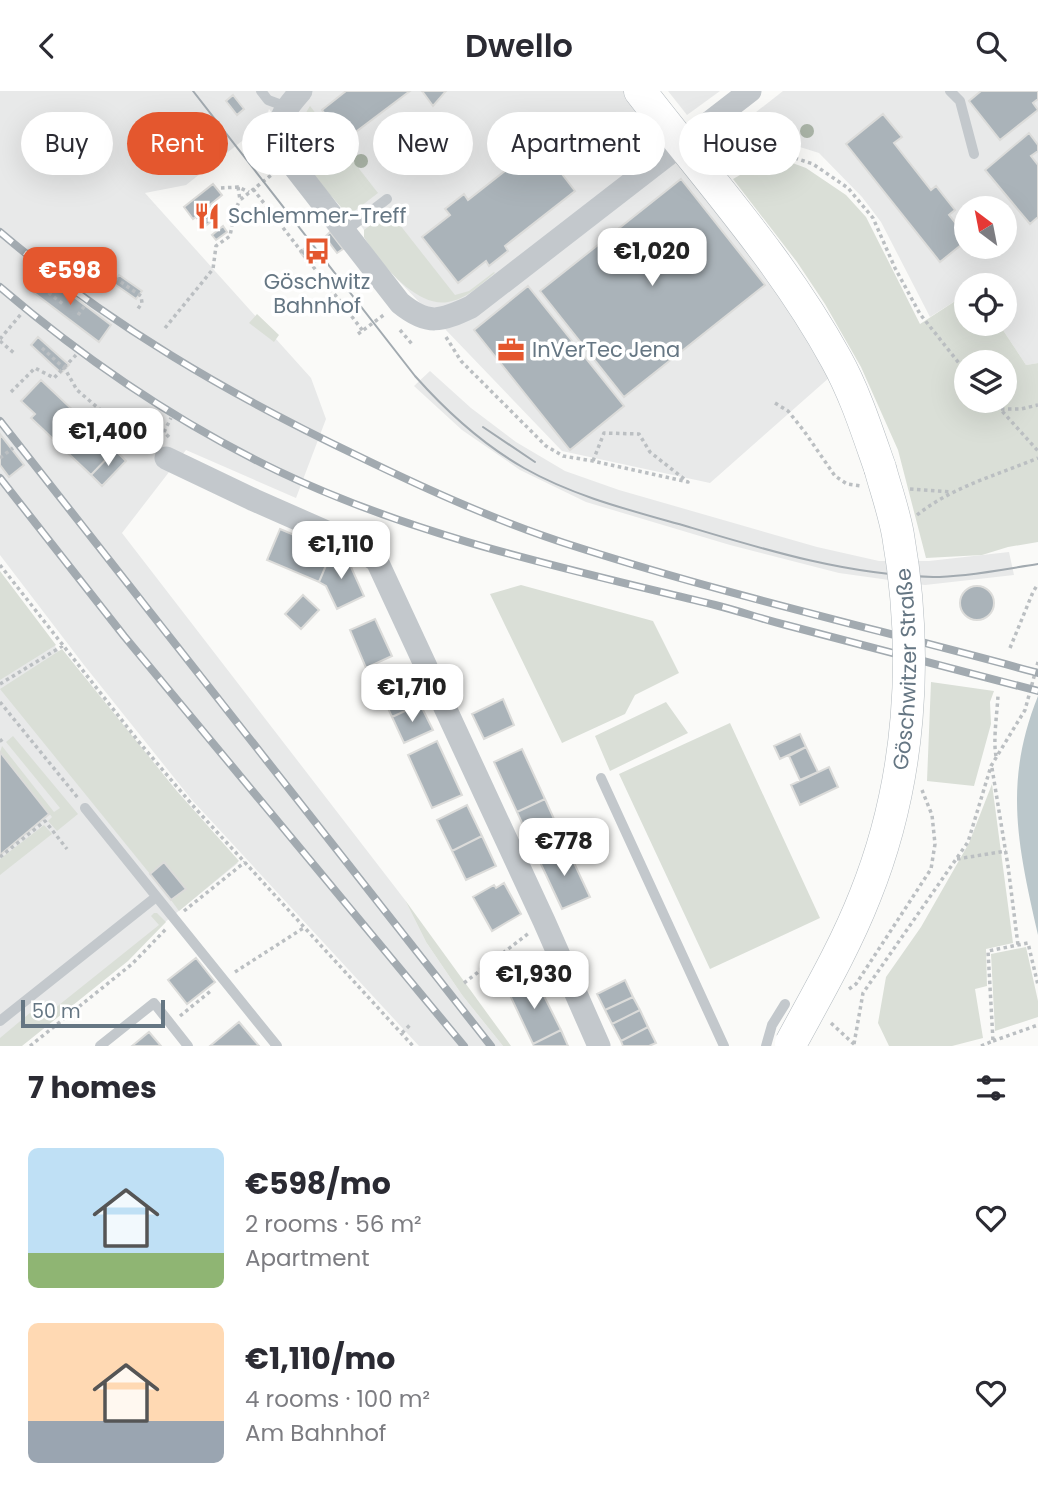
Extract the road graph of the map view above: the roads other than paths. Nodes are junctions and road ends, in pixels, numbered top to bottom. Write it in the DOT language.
graph roads {
  1 [pos="261,91"];
  2 [pos="640,91"];
  3 [pos="750,91"];
  4 [pos="950,91"];
  5 [pos="294,99"];
  6 [pos="724,112"];
  7 [pos="679,141"];
  8 [pos="679,147"];
  9 [pos="974,154"];
  10 [pos="706,175"];
  11 [pos="387,199"];
  12 [pos="344,232"];
  13 [pos="166,458"];
  14 [pos="601,778"];
  15 [pos="85,808"];
  16 [pos="156,897"];
  17 [pos="785,1004"];
  18 [pos="0,1021"];
  19 [pos="782,1045"];
  20 [pos="100,1046"];
  21 [pos="188,1046"];
  22 [pos="277,1046"];
  23 [pos="599,1046"];
  24 [pos="724,1046"];
  1 -- 5 [label="lane"];
  2 -- 7 [label="main road, Göschwitzer Straße"];
  3 -- 6 [label="street"];
  4 -- 9 [label="lane"];
  5 -- 12 [label="street"];
  8 -- 12 [label="street"];
  10 -- 19 [label="main road, Göschwitzer Straße, bridge"];
  11 -- 12 [label="lane"];
  13 -- 23 [label="street"];
  14 -- 24 [label="lane"];
  15 -- 16 [label="lane"];
  16 -- 18 [label="lane"];
  16 -- 22 [label="lane"];
  17 -- 19 [label="lane"];
  20 -- 21 [label="lane"];
}
